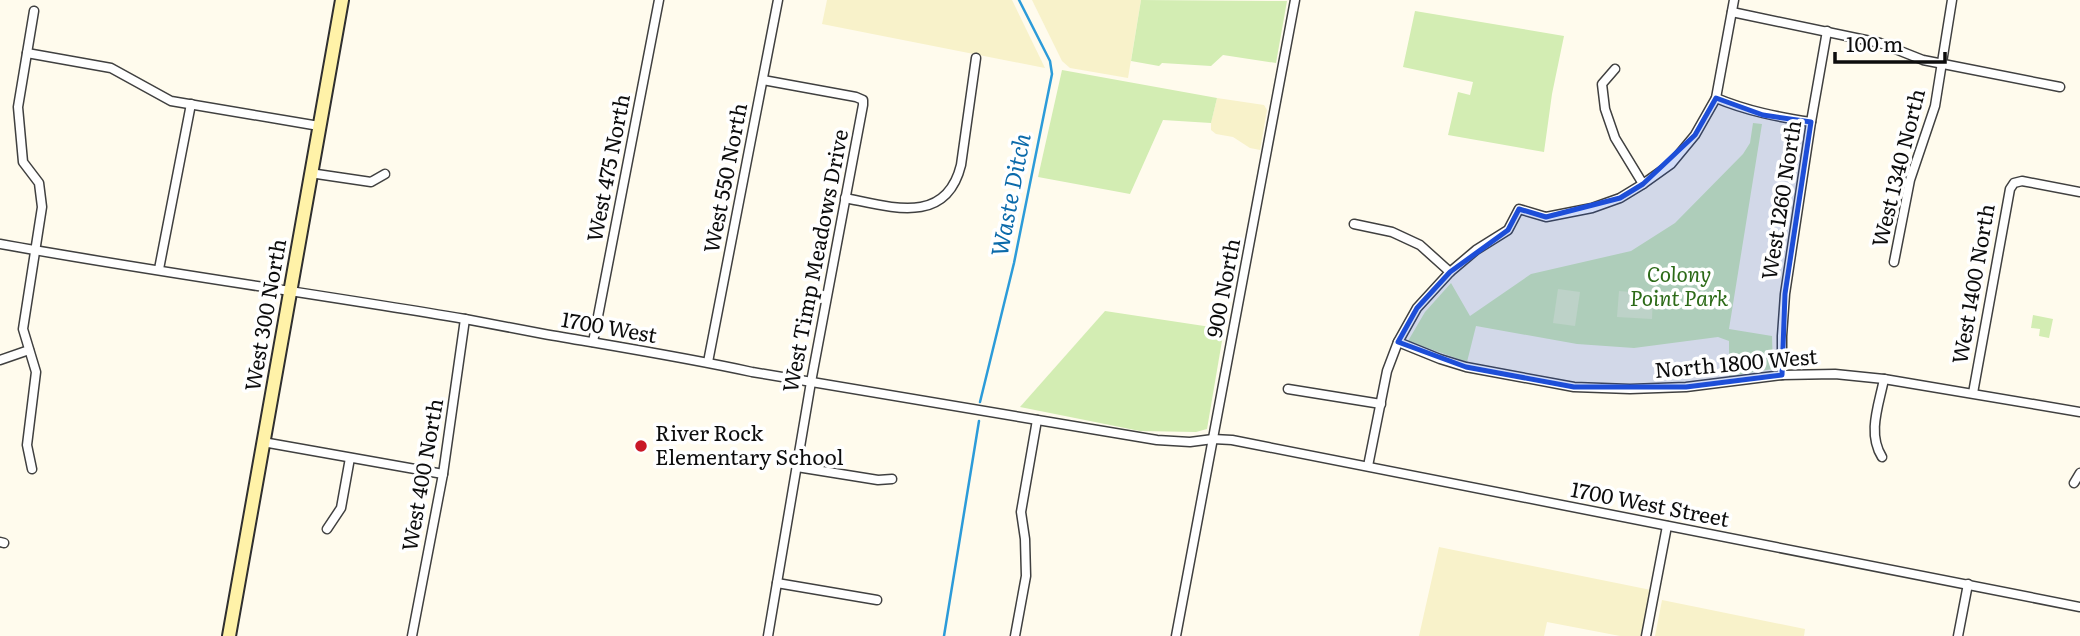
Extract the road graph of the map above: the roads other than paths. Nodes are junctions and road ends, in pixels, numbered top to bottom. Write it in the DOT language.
graph roads {
  1 [pos="342,0"];
  2 [pos="659,0"];
  3 [pos="778,0"];
  4 [pos="1295,0"];
  5 [pos="1734,0"];
  6 [pos="1952,0"];
  7 [pos="34,11"];
  8 [pos="1732,12"];
  9 [pos="1828,31"];
  10 [pos="27,53"];
  11 [pos="976,58"];
  12 [pos="1942,64"];
  13 [pos="1615,69"];
  14 [pos="763,80"];
  15 [pos="2060,87"];
  16 [pos="1716,98"];
  17 [pos="191,104"];
  18 [pos="1811,122"];
  19 [pos="319,126"];
  20 [pos="310,173"];
  21 [pos="384,174"];
  22 [pos="1643,184"];
  23 [pos="2080,192"];
  24 [pos="845,198"];
  25 [pos="1354,224"];
  26 [pos="0,244"];
  27 [pos="34,250"];
  28 [pos="1894,262"];
  29 [pos="159,270"];
  30 [pos="1450,272"];
  31 [pos="289,292"];
  32 [pos="465,319"];
  33 [pos="593,342"];
  34 [pos="1398,342"];
  35 [pos="29,350"];
  36 [pos="0,360"];
  37 [pos="708,362"];
  38 [pos="1782,375"];
  39 [pos="1884,379"];
  40 [pos="811,382"];
  41 [pos="1288,389"];
  42 [pos="1973,393"];
  43 [pos="1381,404"];
  44 [pos="2080,412"];
  45 [pos="1037,420"];
  46 [pos="1213,439"];
  47 [pos="263,442"];
  48 [pos="1882,457"];
  49 [pos="350,458"];
  50 [pos="1368,466"];
  51 [pos="797,467"];
  52 [pos="32,469"];
  53 [pos="443,474"];
  54 [pos="2080,474"];
  55 [pos="892,479"];
  56 [pos="2074,483"];
  57 [pos="1667,526"];
  58 [pos="327,529"];
  59 [pos="777,583"];
  60 [pos="1968,584"];
  61 [pos="877,600"];
  62 [pos="2080,607"];
  63 [pos="229,636"];
  64 [pos="412,636"];
  65 [pos="768,636"];
  66 [pos="1015,636"];
  67 [pos="1176,636"];
  68 [pos="1646,636"];
  69 [pos="1958,636"];
  1 -- 19 [label="street, West 300 North"];
  2 -- 33 [label="street, West 475 North"];
  3 -- 14 [label="street, West 550 North"];
  4 -- 46 [label="street, 900 North"];
  5 -- 8 [label="street"];
  6 -- 12 [label="street, West 1340 North"];
  7 -- 10 [label="street"];
  8 -- 9 [label="street"];
  8 -- 16 [label="street"];
  9 -- 12 [label="street"];
  9 -- 18 [label="street, West 1260 North"];
  10 -- 17 [label="street"];
  10 -- 27 [label="street"];
  11 -- 24 [label="street"];
  12 -- 15 [label="street"];
  12 -- 28 [label="street, West 1340 North"];
  13 -- 22 [label="street"];
  14 -- 24 [label="street, West Timp Meadows Drive"];
  14 -- 37 [label="street, West 550 North"];
  16 -- 18 [label="street"];
  16 -- 22 [label="street"];
  17 -- 19 [label="street"];
  17 -- 29 [label="street"];
  18 -- 38 [label="street, West 1260 North"];
  19 -- 20 [label="street, West 300 North"];
  20 -- 21 [label="street"];
  20 -- 31 [label="street, West 300 North"];
  22 -- 30 [label="street"];
  23 -- 42 [label="street, West 1400 North"];
  24 -- 40 [label="street, West Timp Meadows Drive"];
  25 -- 30 [label="street"];
  26 -- 27 [label="street, 1700 West"];
  27 -- 29 [label="street, 1700 West"];
  27 -- 35 [label="street"];
  29 -- 31 [label="street, 1700 West"];
  30 -- 34 [label="street"];
  31 -- 32 [label="street, 1700 West"];
  31 -- 47 [label="street, West 300 North"];
  32 -- 33 [label="street, 1700 West"];
  32 -- 53 [label="street, West 400 North"];
  33 -- 37 [label="street, 1700 West"];
  34 -- 38 [label="street, North 1800 West"];
  34 -- 43 [label="street"];
  35 -- 36 [label="street"];
  35 -- 52 [label="street"];
  37 -- 40 [label="street, 1700 West"];
  38 -- 39 [label="street, North 1800 West"];
  39 -- 42 [label="street, North 1800 West"];
  39 -- 48 [label="street"];
  40 -- 45 [label="street, 1700 West"];
  40 -- 51 [label="street, West Timp Meadows Drive"];
  41 -- 43 [label="street"];
  42 -- 44 [label="street, North 1800 West"];
  43 -- 50 [label="street"];
  45 -- 46 [label="street, 1700 West"];
  45 -- 66 [label="street"];
  46 -- 50 [label="street, 1700 West Street"];
  46 -- 67 [label="street, 900 North"];
  47 -- 49 [label="street"];
  47 -- 63 [label="street, West 300 North"];
  49 -- 53 [label="street"];
  49 -- 58 [label="street"];
  50 -- 57 [label="street, 1700 West Street"];
  51 -- 55 [label="street"];
  51 -- 59 [label="street, West Timp Meadows Drive"];
  53 -- 64 [label="street, West 400 North"];
  54 -- 56 [label="street"];
  57 -- 60 [label="street, 1700 West Street"];
  57 -- 68 [label="street"];
  59 -- 61 [label="street"];
  59 -- 65 [label="street, West Timp Meadows Drive"];
  60 -- 62 [label="street, 1700 West Street"];
  60 -- 69 [label="street"];
}
